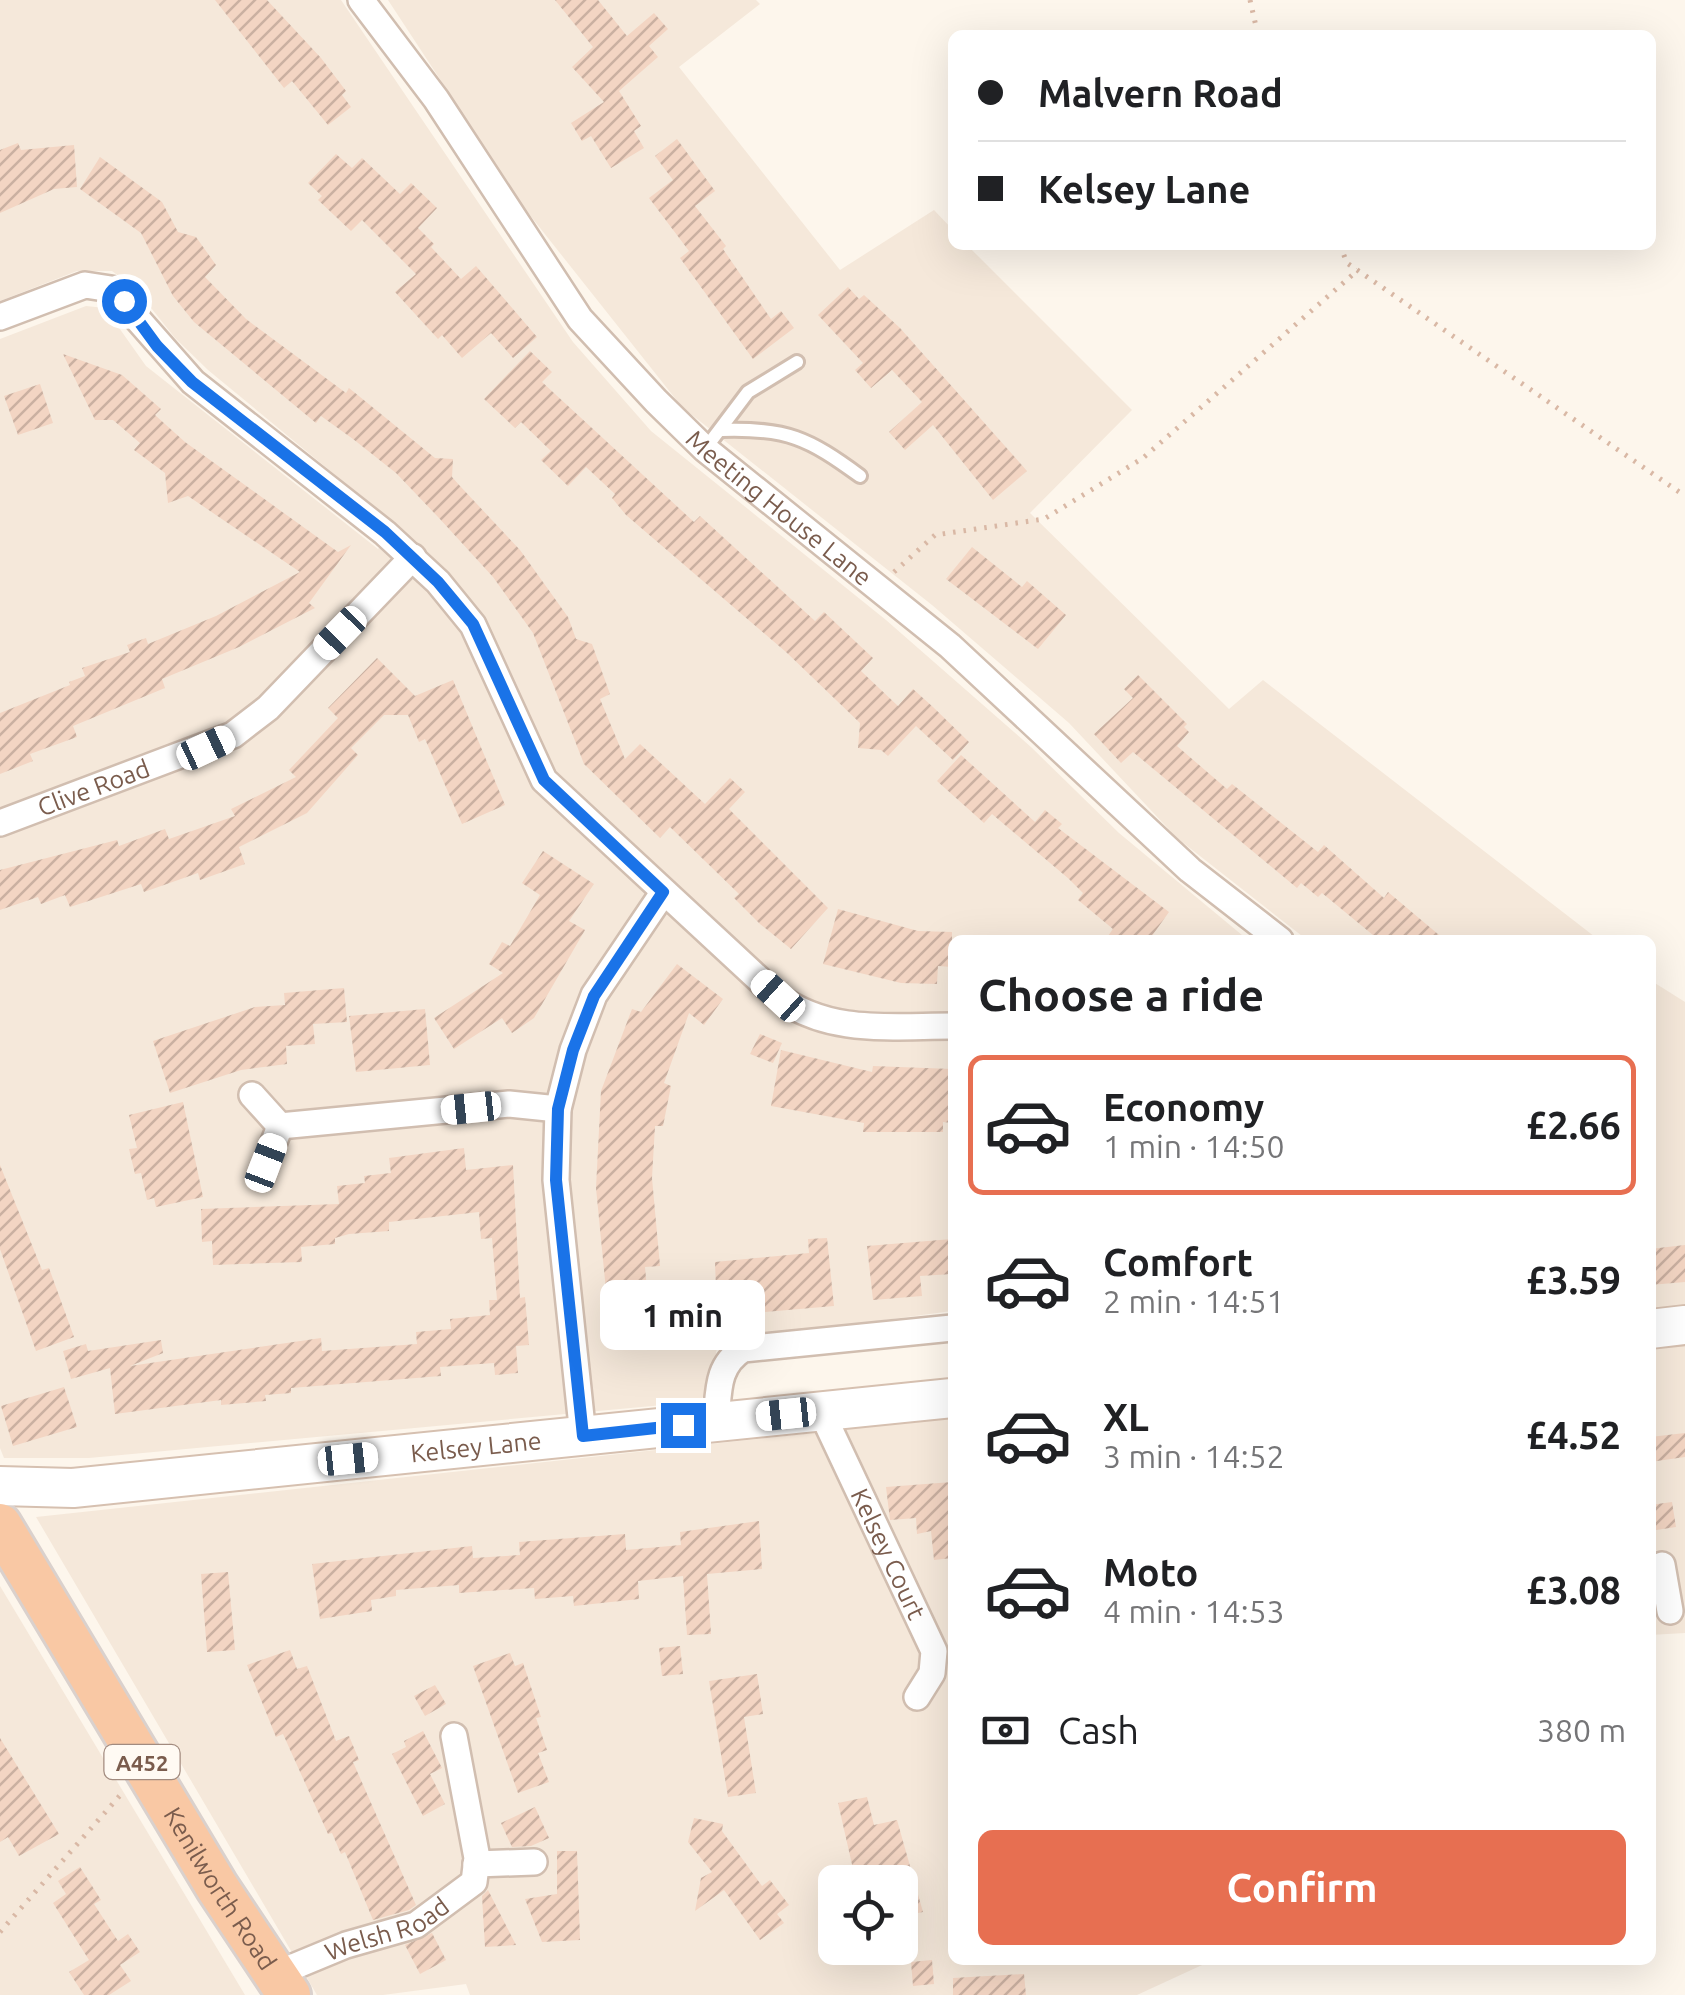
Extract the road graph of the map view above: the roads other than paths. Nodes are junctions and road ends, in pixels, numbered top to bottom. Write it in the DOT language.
graph roads {
  1 [pos="361,0"];
  2 [pos="0,317"];
  3 [pos="797,362"];
  4 [pos="714,440"];
  5 [pos="860,476"];
  6 [pos="412,558"];
  7 [pos="0,824"];
  8 [pos="663,892"];
  9 [pos="1274,935"];
  10 [pos="948,1026"];
  11 [pos="252,1094"];
  12 [pos="558,1109"];
  13 [pos="280,1126"];
  14 [pos="266,1163"];
  15 [pos="1685,1325"];
  16 [pos="948,1328"];
  17 [pos="1656,1328"];
  18 [pos="948,1398"];
  19 [pos="820,1410"];
  20 [pos="716,1422"];
  21 [pos="583,1436"];
  22 [pos="0,1486"];
  23 [pos="0,1524"];
  24 [pos="1662,1566"];
  25 [pos="1668,1611"];
  26 [pos="918,1698"];
  27 [pos="454,1736"];
  28 [pos="534,1862"];
  29 [pos="476,1864"];
  30 [pos="283,1984"];
  1 -- 4 [label="street, Meeting House Lane"];
  2 -- 6 [label="street"];
  3 -- 4 [label="lane"];
  4 -- 5 [label="lane"];
  4 -- 9 [label="street, Meeting House Lane"];
  6 -- 7 [label="street, Clive Road"];
  6 -- 8 [label="street"];
  8 -- 10 [label="street"];
  8 -- 12 [label="street"];
  11 -- 13 [label="street"];
  12 -- 13 [label="street"];
  12 -- 21 [label="street"];
  13 -- 14 [label="street"];
  15 -- 17 [label="main road"];
  16 -- 20 [label="street"];
  18 -- 19 [label="main road, Kelsey Lane"];
  19 -- 20 [label="main road, Kelsey Lane"];
  19 -- 26 [label="street, Kelsey Court"];
  20 -- 21 [label="main road, Kelsey Lane"];
  21 -- 22 [label="main road, Kelsey Lane"];
  23 -- 30 [label="highway, Kenilworth Road / A452"];
  24 -- 25 [label="street"];
  27 -- 29 [label="street"];
  28 -- 29 [label="street"];
  29 -- 30 [label="street, Welsh Road"];
}
